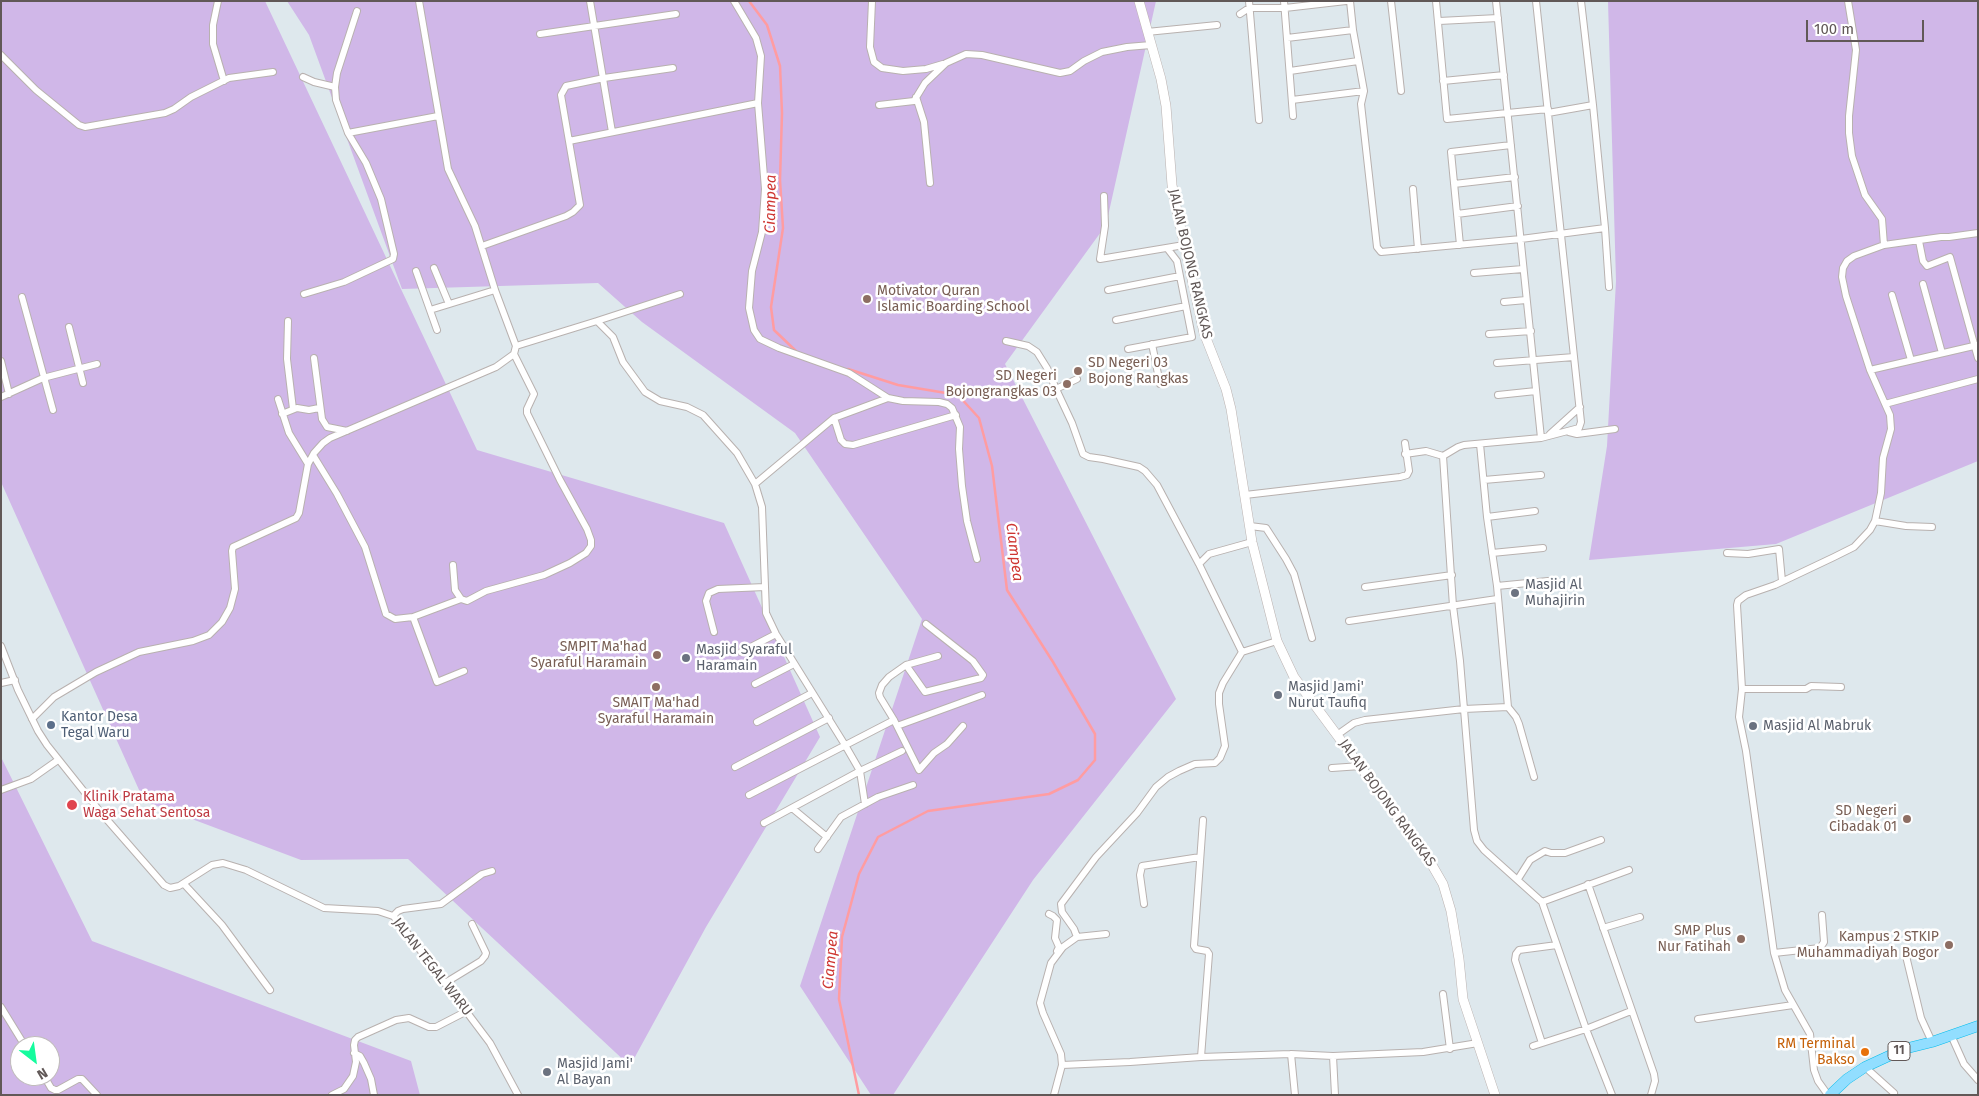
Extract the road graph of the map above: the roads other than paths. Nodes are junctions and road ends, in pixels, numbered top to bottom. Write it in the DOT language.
graph roads {
  1 [pos="218,1"];
  2 [pos="419,1"];
  3 [pos="590,1"];
  4 [pos="734,1"];
  5 [pos="872,1"];
  6 [pos="1139,1"];
  7 [pos="1346,1"];
  8 [pos="1350,1"];
  9 [pos="1391,1"];
  10 [pos="1436,1"];
  11 [pos="1496,1"];
  12 [pos="1536,1"];
  13 [pos="1581,1"];
  14 [pos="1848,1"];
  15 [pos="1249,5"];
  16 [pos="1284,5"];
  17 [pos="357,11"];
  18 [pos="676,14"];
  19 [pos="1240,14"];
  20 [pos="1498,18"];
  21 [pos="1439,22"];
  22 [pos="1217,25"];
  23 [pos="594,26"];
  24 [pos="1352,30"];
  25 [pos="1147,32"];
  26 [pos="540,34"];
  27 [pos="1287,38"];
  28 [pos="1151,45"];
  29 [pos="1,56"];
  30 [pos="1358,61"];
  31 [pos="946,63"];
  32 [pos="673,68"];
  33 [pos="1290,71"];
  34 [pos="273,72"];
  35 [pos="1504,75"];
  36 [pos="303,76"];
  37 [pos="604,78"];
  38 [pos="1443,80"];
  39 [pos="224,81"];
  40 [pos="335,87"];
  41 [pos="1364,91"];
  42 [pos="1401,91"];
  43 [pos="916,98"];
  44 [pos="1292,100"];
  45 [pos="758,103"];
  46 [pos="879,105"];
  47 [pos="1593,105"];
  48 [pos="1548,111"];
  49 [pos="1507,113"];
  50 [pos="438,116"];
  51 [pos="1293,116"];
  52 [pos="1259,120"];
  53 [pos="612,132"];
  54 [pos="348,133"];
  55 [pos="569,142"];
  56 [pos="1511,145"];
  57 [pos="1514,177"];
  58 [pos="930,183"];
  59 [pos="1454,184"];
  60 [pos="1413,189"];
  61 [pos="1104,196"];
  62 [pos="1518,206"];
  63 [pos="1457,214"];
  64 [pos="1605,228"];
  65 [pos="1978,233"];
  66 [pos="1560,234"];
  67 [pos="1521,239"];
  68 [pos="1919,241"];
  69 [pos="1184,245"];
  70 [pos="1460,245"];
  71 [pos="1884,245"];
  72 [pos="482,246"];
  73 [pos="1167,248"];
  74 [pos="1418,249"];
  75 [pos="434,268"];
  76 [pos="1524,269"];
  77 [pos="416,271"];
  78 [pos="1474,273"];
  79 [pos="1180,276"];
  80 [pos="1923,284"];
  81 [pos="1609,287"];
  82 [pos="496,290"];
  83 [pos="1108,290"];
  84 [pos="304,294"];
  85 [pos="680,294"];
  86 [pos="1892,294"];
  87 [pos="22,297"];
  88 [pos="1526,300"];
  89 [pos="1504,302"];
  90 [pos="449,304"];
  91 [pos="1186,306"];
  92 [pos="430,310"];
  93 [pos="1116,320"];
  94 [pos="288,321"];
  95 [pos="596,321"];
  96 [pos="69,327"];
  97 [pos="437,330"];
  98 [pos="1531,331"];
  99 [pos="1490,334"];
  100 [pos="1006,341"];
  101 [pos="1152,344"];
  102 [pos="1976,345"];
  103 [pos="516,346"];
  104 [pos="1128,349"];
  105 [pos="1942,353"];
  106 [pos="514,354"];
  107 [pos="1574,357"];
  108 [pos="314,358"];
  109 [pos="1978,358"];
  110 [pos="1911,360"];
  111 [pos="1,361"];
  112 [pos="1534,361"];
  113 [pos="1497,363"];
  114 [pos="97,364"];
  115 [pos="79,368"];
  116 [pos="1870,370"];
  117 [pos="44,378"];
  118 [pos="1077,379"];
  119 [pos="1978,379"];
  120 [pos="84,383"];
  121 [pos="1160,384"];
  122 [pos="1056,389"];
  123 [pos="1536,391"];
  124 [pos="9,394"];
  125 [pos="1498,396"];
  126 [pos="1,397"];
  127 [pos="888,398"];
  128 [pos="278,399"];
  129 [pos="1885,404"];
  130 [pos="1580,407"];
  131 [pos="320,408"];
  132 [pos="292,409"];
  133 [pos="53,410"];
  134 [pos="282,414"];
  135 [pos="956,415"];
  136 [pos="834,418"];
  137 [pos="1615,428"];
  138 [pos="348,431"];
  139 [pos="1567,431"];
  140 [pos="1549,435"];
  141 [pos="1541,438"];
  142 [pos="1405,443"];
  143 [pos="1480,444"];
  144 [pos="1405,454"];
  145 [pos="313,455"];
  146 [pos="1443,456"];
  147 [pos="308,464"];
  148 [pos="1541,475"];
  149 [pos="1484,480"];
  150 [pos="755,484"];
  151 [pos="1245,495"];
  152 [pos="1535,511"];
  153 [pos="1487,516"];
  154 [pos="1875,521"];
  155 [pos="1250,526"];
  156 [pos="1932,527"];
  157 [pos="1252,542"];
  158 [pos="1543,548"];
  159 [pos="1727,552"];
  160 [pos="1492,553"];
  161 [pos="977,559"];
  162 [pos="1199,564"];
  163 [pos="454,565"];
  164 [pos="1452,575"];
  165 [pos="1548,581"];
  166 [pos="1782,581"];
  167 [pos="1497,586"];
  168 [pos="765,587"];
  169 [pos="1365,587"];
  170 [pos="461,598"];
  171 [pos="1497,599"];
  172 [pos="1453,606"];
  173 [pos="414,617"];
  174 [pos="1349,621"];
  175 [pos="926,624"];
  176 [pos="714,632"];
  177 [pos="776,634"];
  178 [pos="1312,638"];
  179 [pos="1277,641"];
  180 [pos="1,646"];
  181 [pos="741,652"];
  182 [pos="1242,652"];
  183 [pos="938,656"];
  184 [pos="794,664"];
  185 [pos="906,665"];
  186 [pos="464,671"];
  187 [pos="15,680"];
  188 [pos="1,683"];
  189 [pos="755,684"];
  190 [pos="1841,687"];
  191 [pos="1742,690"];
  192 [pos="812,693"];
  193 [pos="982,694"];
  194 [pos="1508,707"];
  195 [pos="1464,709"];
  196 [pos="829,718"];
  197 [pos="32,719"];
  198 [pos="757,722"];
  199 [pos="896,723"];
  200 [pos="963,726"];
  201 [pos="1337,734"];
  202 [pos="845,745"];
  203 [pos="902,751"];
  204 [pos="58,760"];
  205 [pos="1361,766"];
  206 [pos="735,767"];
  207 [pos="1332,768"];
  208 [pos="860,771"];
  209 [pos="1534,777"];
  210 [pos="913,785"];
  211 [pos="1,790"];
  212 [pos="749,795"];
  213 [pos="866,804"];
  214 [pos="792,808"];
  215 [pos="1203,820"];
  216 [pos="764,822"];
  217 [pos="827,837"];
  218 [pos="1601,840"];
  219 [pos="818,849"];
  220 [pos="1200,857"];
  221 [pos="1629,870"];
  222 [pos="492,871"];
  223 [pos="1518,879"];
  224 [pos="184,884"];
  225 [pos="1588,884"];
  226 [pos="1542,902"];
  227 [pos="1144,904"];
  228 [pos="1049,914"];
  229 [pos="1822,915"];
  230 [pos="393,916"];
  231 [pos="1640,917"];
  232 [pos="472,924"];
  233 [pos="1603,928"];
  234 [pos="1106,934"];
  235 [pos="1076,937"];
  236 [pos="1557,945"];
  237 [pos="1774,953"];
  238 [pos="1056,955"];
  239 [pos="1906,956"];
  240 [pos="445,983"];
  241 [pos="270,990"];
  242 [pos="1444,994"];
  243 [pos="1793,1005"];
  244 [pos="1,1007"];
  245 [pos="467,1010"];
  246 [pos="1632,1011"];
  247 [pos="1698,1019"];
  248 [pos="1978,1026"];
  249 [pos="1586,1029"];
  250 [pos="1951,1035"];
  251 [pos="19,1036"];
  252 [pos="1542,1042"];
  253 [pos="1932,1042"];
  254 [pos="1478,1044"];
  255 [pos="1533,1046"];
  256 [pos="1450,1049"];
  257 [pos="354,1053"];
  258 [pos="1291,1054"];
  259 [pos="1333,1056"];
  260 [pos="1201,1057"];
  261 [pos="1062,1065"];
  262 [pos="1865,1067"];
  263 [pos="1978,1080"];
  264 [pos="50,1086"];
  265 [pos="1894,1093"];
  266 [pos="97,1095"];
  267 [pos="332,1095"];
  268 [pos="374,1095"];
  269 [pos="518,1095"];
  270 [pos="1054,1095"];
  271 [pos="1295,1095"];
  272 [pos="1336,1095"];
  273 [pos="1495,1095"];
  274 [pos="1612,1095"];
  275 [pos="1651,1095"];
  276 [pos="1829,1095"];
  1 -- 39 [label="street"];
  2 -- 50 [label="street"];
  3 -- 23 [label="street"];
  4 -- 45 [label="street"];
  5 -- 31 [label="street"];
  6 -- 25 [label="main road, JALAN BOJONG RANGKAS"];
  7 -- 16 [label="street"];
  8 -- 24 [label="street"];
  9 -- 42 [label="street"];
  10 -- 21 [label="street"];
  11 -- 20 [label="street"];
  12 -- 48 [label="street"];
  13 -- 47 [label="street"];
  14 -- 71 [label="street"];
  15 -- 16 [label="street"];
  15 -- 19 [label="street"];
  15 -- 52 [label="street"];
  16 -- 27 [label="street"];
  17 -- 40 [label="street"];
  18 -- 23 [label="street"];
  20 -- 21 [label="street"];
  20 -- 35 [label="street"];
  21 -- 38 [label="street"];
  22 -- 25 [label="street"];
  23 -- 26 [label="street"];
  23 -- 37 [label="street"];
  24 -- 27 [label="street"];
  24 -- 30 [label="street"];
  25 -- 28 [label="main road, JALAN BOJONG RANGKAS"];
  27 -- 33 [label="street"];
  28 -- 31 [label="street"];
  28 -- 69 [label="main road, JALAN BOJONG RANGKAS"];
  29 -- 39 [label="street"];
  30 -- 33 [label="street"];
  30 -- 41 [label="street"];
  31 -- 43 [label="street"];
  32 -- 37 [label="street"];
  33 -- 44 [label="street"];
  34 -- 39 [label="street"];
  35 -- 38 [label="street"];
  35 -- 49 [label="street"];
  36 -- 40 [label="street"];
  37 -- 53 [label="street"];
  37 -- 55 [label="street"];
  38 -- 49 [label="street"];
  40 -- 54 [label="street"];
  41 -- 44 [label="street"];
  41 -- 74 [label="street"];
  43 -- 46 [label="street"];
  43 -- 58 [label="street"];
  44 -- 51 [label="street"];
  45 -- 53 [label="street"];
  45 -- 127 [label="street"];
  47 -- 48 [label="street"];
  47 -- 64 [label="street"];
  48 -- 49 [label="street"];
  48 -- 66 [label="street"];
  49 -- 56 [label="street"];
  50 -- 54 [label="street"];
  50 -- 72 [label="street"];
  53 -- 55 [label="street"];
  54 -- 84 [label="street"];
  55 -- 72 [label="street"];
  56 -- 57 [label="street"];
  56 -- 59 [label="street"];
  57 -- 59 [label="street"];
  57 -- 62 [label="street"];
  59 -- 63 [label="street"];
  60 -- 74 [label="street"];
  61 -- 73 [label="street"];
  62 -- 63 [label="street"];
  62 -- 67 [label="street"];
  63 -- 70 [label="street"];
  64 -- 66 [label="street"];
  64 -- 81 [label="street"];
  65 -- 68 [label="street"];
  66 -- 67 [label="street"];
  66 -- 107 [label="street"];
  67 -- 70 [label="street"];
  67 -- 76 [label="street"];
  68 -- 71 [label="street"];
  68 -- 102 [label="street"];
  69 -- 73 [label="street"];
  69 -- 151 [label="main road, JALAN BOJONG RANGKAS"];
  70 -- 74 [label="street"];
  71 -- 116 [label="street"];
  72 -- 82 [label="street"];
  73 -- 79 [label="street"];
  75 -- 90 [label="street"];
  76 -- 78 [label="street"];
  76 -- 88 [label="street"];
  77 -- 92 [label="street"];
  79 -- 83 [label="street"];
  79 -- 91 [label="street"];
  80 -- 105 [label="street"];
  82 -- 90 [label="street"];
  82 -- 103 [label="street"];
  85 -- 95 [label="street"];
  86 -- 110 [label="street"];
  87 -- 117 [label="street"];
  88 -- 89 [label="street"];
  88 -- 98 [label="street"];
  90 -- 92 [label="street"];
  91 -- 93 [label="street"];
  91 -- 101 [label="street"];
  92 -- 97 [label="street"];
  94 -- 132 [label="street"];
  95 -- 103 [label="street"];
  95 -- 150 [label="street"];
  96 -- 115 [label="street"];
  98 -- 99 [label="street"];
  98 -- 112 [label="street"];
  100 -- 122 [label="street"];
  101 -- 104 [label="street"];
  101 -- 121 [label="street"];
  102 -- 105 [label="street"];
  102 -- 109 [label="street"];
  103 -- 106 [label="street"];
  105 -- 110 [label="street"];
  106 -- 138 [label="street"];
  106 -- 170 [label="street"];
  107 -- 112 [label="street"];
  107 -- 130 [label="street"];
  108 -- 131 [label="street"];
  110 -- 116 [label="street"];
  111 -- 124 [label="street"];
  112 -- 113 [label="street"];
  112 -- 123 [label="street"];
  114 -- 115 [label="street"];
  115 -- 117 [label="street"];
  115 -- 120 [label="street"];
  116 -- 129 [label="street"];
  117 -- 124 [label="street"];
  117 -- 133 [label="street"];
  118 -- 122 [label="street"];
  119 -- 129 [label="street"];
  122 -- 162 [label="street"];
  123 -- 125 [label="street"];
  123 -- 141 [label="street"];
  124 -- 126 [label="street"];
  127 -- 135 [label="street"];
  127 -- 136 [label="street"];
  128 -- 134 [label="street"];
  129 -- 154 [label="street"];
  130 -- 139 [label="street"];
  130 -- 140 [label="street"];
  131 -- 132 [label="street"];
  131 -- 138 [label="street"];
  132 -- 134 [label="street"];
  134 -- 147 [label="street"];
  135 -- 136 [label="street"];
  135 -- 161 [label="street"];
  136 -- 150 [label="street"];
  137 -- 139 [label="street"];
  138 -- 145 [label="street"];
  139 -- 140 [label="street"];
  140 -- 141 [label="street"];
  141 -- 143 [label="street"];
  142 -- 144 [label="street"];
  143 -- 146 [label="street"];
  143 -- 149 [label="street"];
  144 -- 146 [label="street"];
  144 -- 151 [label="street"];
  145 -- 147 [label="street"];
  145 -- 173 [label="street"];
  146 -- 164 [label="street"];
  147 -- 197 [label="street"];
  148 -- 149 [label="street"];
  149 -- 153 [label="street"];
  150 -- 168 [label="street"];
  151 -- 155 [label="main road, JALAN BOJONG RANGKAS"];
  152 -- 153 [label="street"];
  153 -- 160 [label="street"];
  154 -- 156 [label="street"];
  154 -- 166 [label="street"];
  155 -- 157 [label="main road, JALAN BOJONG RANGKAS"];
  155 -- 178 [label="street"];
  157 -- 162 [label="street"];
  157 -- 179 [label="main road, JALAN BOJONG RANGKAS"];
  158 -- 160 [label="street"];
  159 -- 166 [label="street"];
  160 -- 167 [label="street"];
  162 -- 182 [label="street"];
  163 -- 170 [label="street"];
  164 -- 169 [label="street"];
  164 -- 172 [label="street"];
  165 -- 167 [label="street"];
  166 -- 191 [label="street"];
  167 -- 171 [label="street"];
  168 -- 176 [label="street"];
  168 -- 177 [label="street"];
  170 -- 173 [label="street"];
  171 -- 172 [label="street"];
  171 -- 194 [label="street"];
  172 -- 174 [label="street"];
  172 -- 195 [label="street"];
  173 -- 186 [label="street"];
  175 -- 185 [label="street"];
  177 -- 181 [label="street"];
  177 -- 184 [label="street"];
  179 -- 182 [label="street"];
  179 -- 201 [label="main road, JALAN BOJONG RANGKAS"];
  180 -- 187 [label="street"];
  182 -- 235 [label="street"];
  183 -- 185 [label="street"];
  184 -- 189 [label="street"];
  184 -- 192 [label="street"];
  185 -- 199 [label="street"];
  187 -- 188 [label="street"];
  187 -- 197 [label="street"];
  190 -- 191 [label="street"];
  191 -- 237 [label="street"];
  192 -- 196 [label="street"];
  192 -- 198 [label="street"];
  193 -- 199 [label="street"];
  194 -- 195 [label="street"];
  194 -- 209 [label="street"];
  195 -- 201 [label="street"];
  195 -- 223 [label="street"];
  196 -- 202 [label="street"];
  196 -- 206 [label="street"];
  197 -- 204 [label="street"];
  199 -- 200 [label="street"];
  199 -- 202 [label="street"];
  201 -- 205 [label="main road, JALAN BOJONG RANGKAS"];
  202 -- 208 [label="street"];
  202 -- 212 [label="street"];
  203 -- 208 [label="street"];
  204 -- 211 [label="street"];
  204 -- 224 [label="street"];
  205 -- 207 [label="street"];
  205 -- 254 [label="main road, JALAN BOJONG RANGKAS"];
  208 -- 213 [label="street"];
  208 -- 214 [label="street"];
  210 -- 213 [label="street"];
  213 -- 217 [label="street"];
  214 -- 216 [label="street"];
  214 -- 217 [label="street"];
  215 -- 220 [label="street"];
  217 -- 219 [label="street"];
  218 -- 223 [label="street"];
  220 -- 227 [label="street"];
  220 -- 260 [label="street"];
  221 -- 225 [label="street"];
  222 -- 230 [label="street"];
  223 -- 226 [label="street"];
  224 -- 230 [label="street, JALAN TEGAL WARU"];
  224 -- 241 [label="street"];
  225 -- 226 [label="street"];
  225 -- 233 [label="street"];
  226 -- 236 [label="street"];
  228 -- 238 [label="street"];
  229 -- 237 [label="street"];
  230 -- 240 [label="street, JALAN TEGAL WARU"];
  231 -- 233 [label="street"];
  232 -- 240 [label="street"];
  233 -- 246 [label="street"];
  234 -- 235 [label="street"];
  235 -- 238 [label="street"];
  236 -- 249 [label="street"];
  236 -- 252 [label="street"];
  237 -- 243 [label="street"];
  238 -- 261 [label="street"];
  239 -- 253 [label="street"];
  240 -- 245 [label="street, JALAN TEGAL WARU"];
  242 -- 256 [label="street"];
  243 -- 247 [label="street"];
  243 -- 276 [label="street"];
  244 -- 251 [label="street"];
  245 -- 257 [label="street"];
  245 -- 269 [label="street, JALAN TEGAL WARU"];
  246 -- 249 [label="street"];
  246 -- 275 [label="street"];
  248 -- 250 [label="highway, 11"];
  249 -- 252 [label="street"];
  249 -- 274 [label="street"];
  250 -- 253 [label="highway, 11"];
  250 -- 263 [label="street"];
  252 -- 255 [label="street"];
  253 -- 262 [label="highway, 11"];
  254 -- 256 [label="street"];
  254 -- 273 [label="main road, JALAN BOJONG RANGKAS"];
  256 -- 259 [label="street"];
  257 -- 267 [label="street"];
  257 -- 268 [label="street"];
  258 -- 259 [label="street"];
  258 -- 260 [label="street"];
  258 -- 271 [label="street"];
  259 -- 272 [label="street"];
  260 -- 261 [label="street"];
  261 -- 270 [label="street"];
  262 -- 265 [label="street"];
  262 -- 276 [label="highway, 11"];
  264 -- 266 [label="street"];
}
